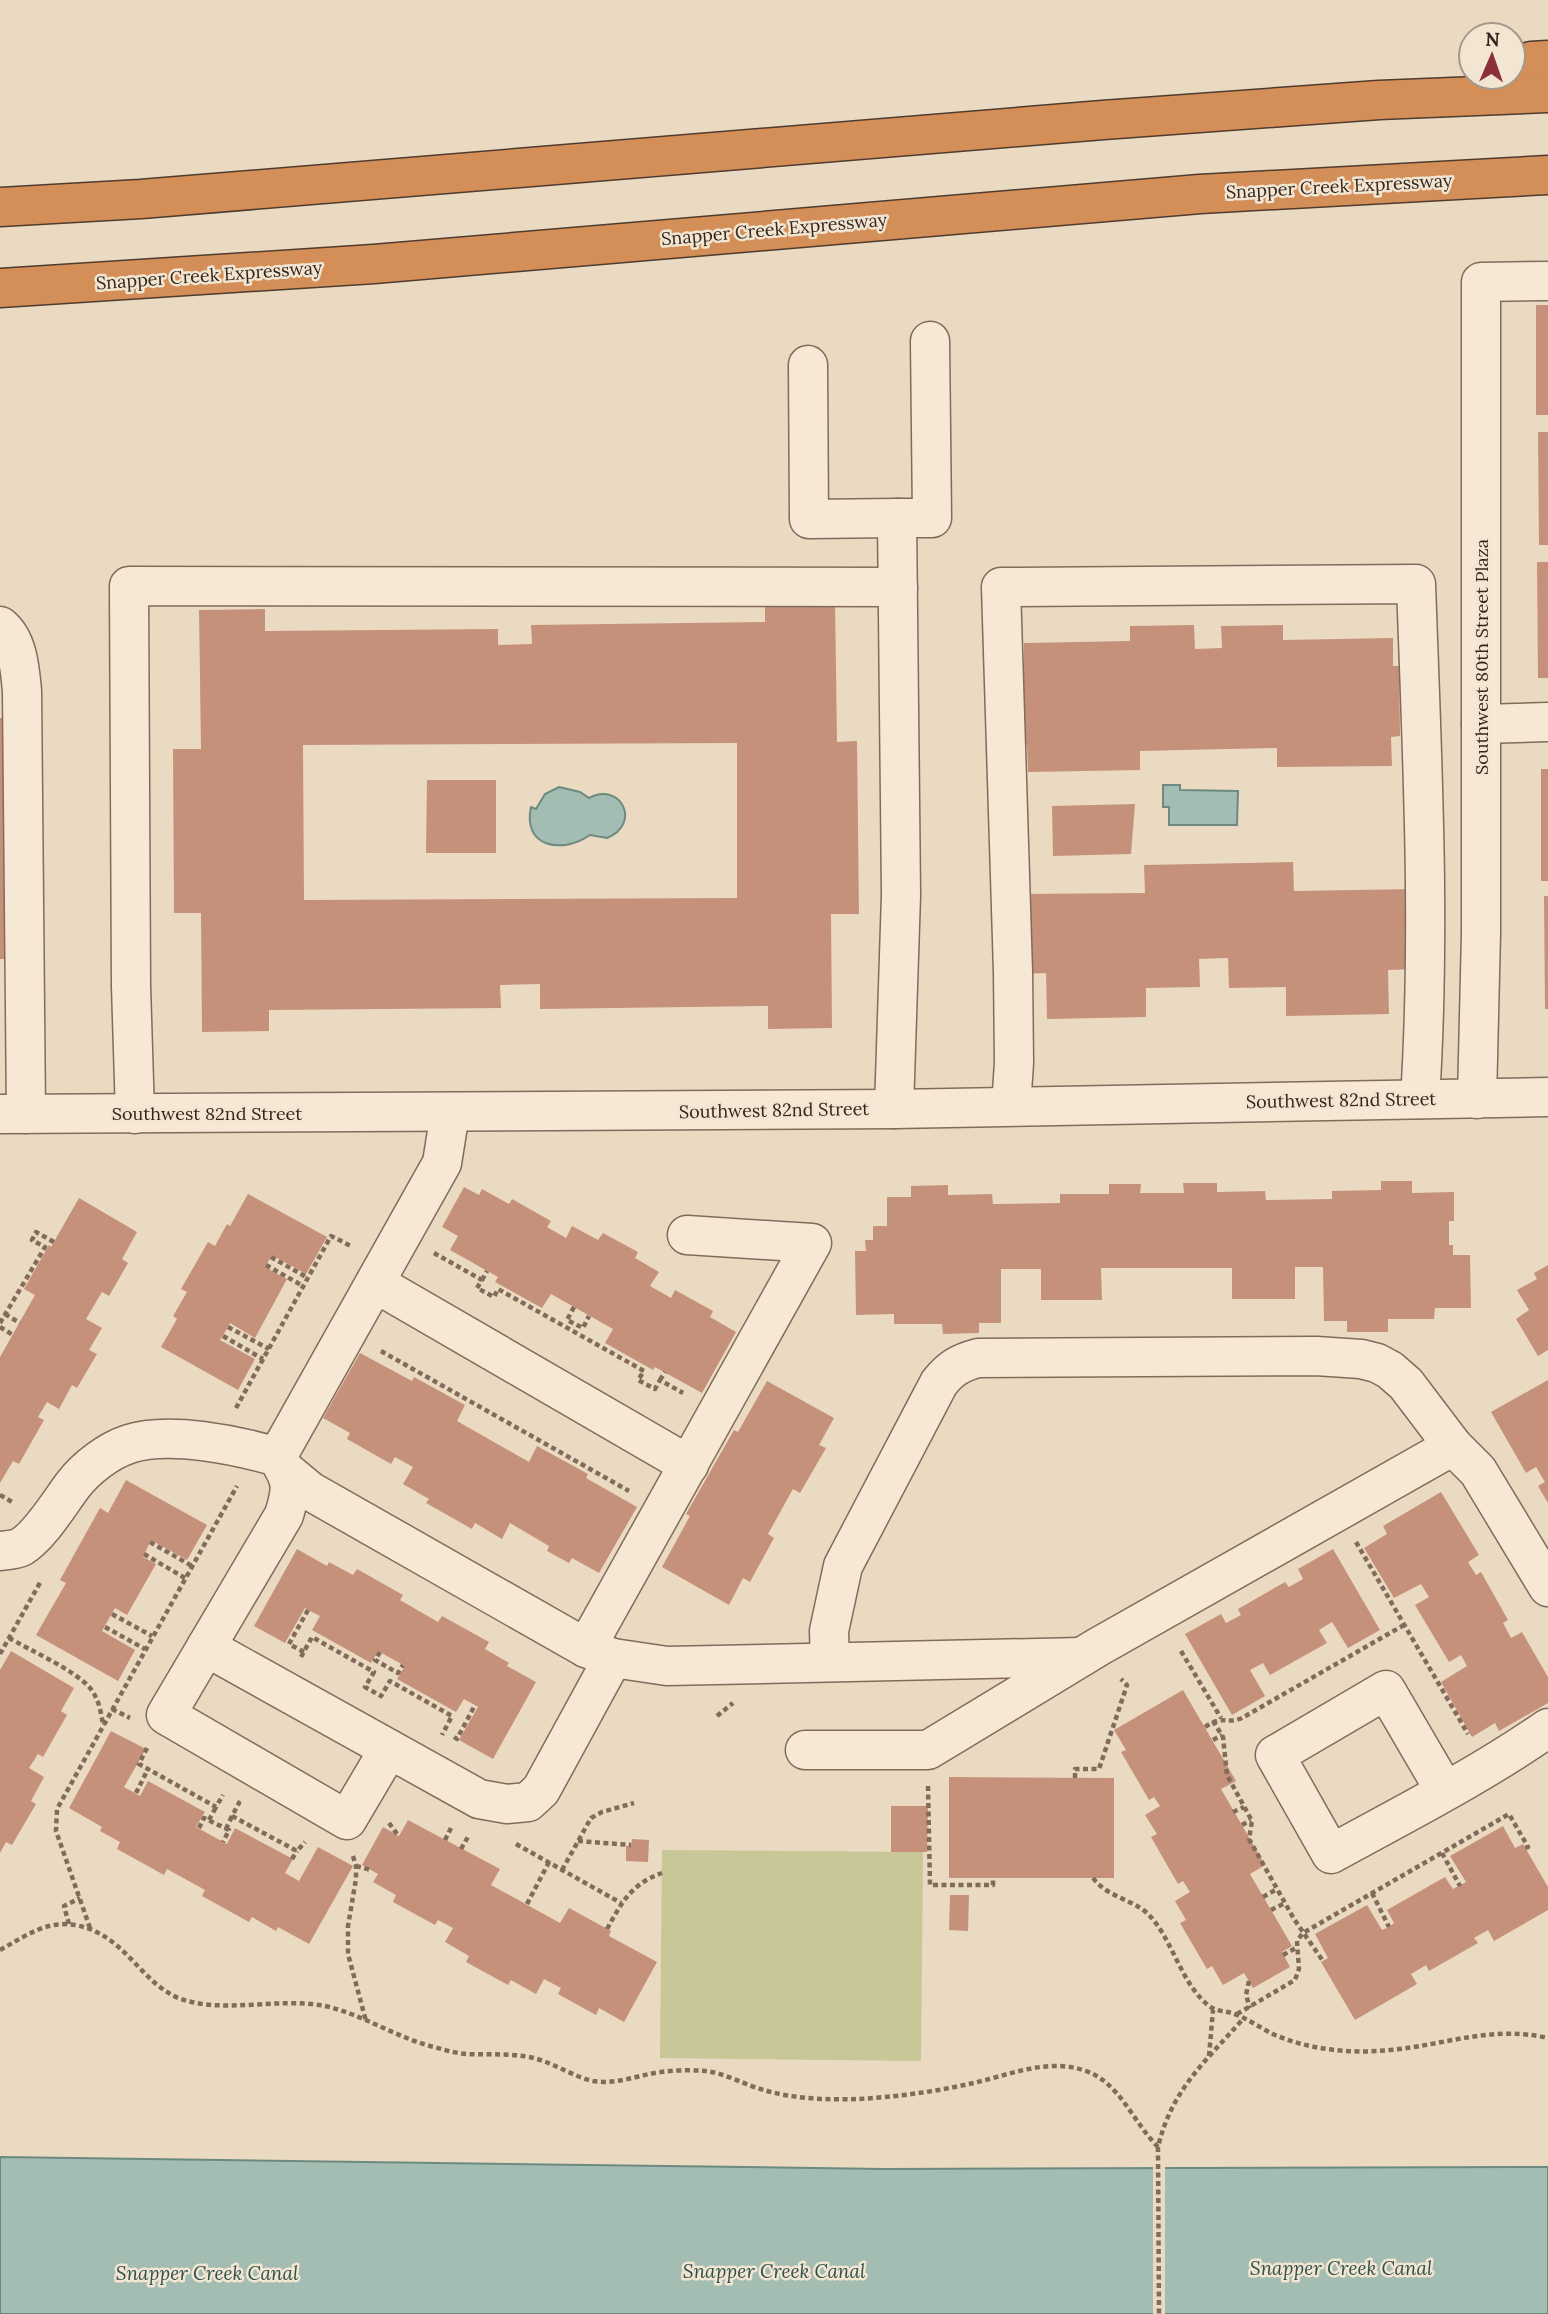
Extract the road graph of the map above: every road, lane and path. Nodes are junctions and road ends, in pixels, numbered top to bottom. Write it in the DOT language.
graph roads {
  1 [pos="1548,60"];
  2 [pos="1527,63"];
  3 [pos="1464,91"];
  4 [pos="1548,93"];
  5 [pos="1452,96"];
  6 [pos="1548,175"];
  7 [pos="0,206"];
  8 [pos="1548,281"];
  9 [pos="0,288"];
  10 [pos="930,341"];
  11 [pos="808,365"];
  12 [pos="897,519"];
  13 [pos="898,587"];
  14 [pos="0,626"];
  15 [pos="1548,722"];
  16 [pos="1481,724"];
  17 [pos="1548,1097"];
  18 [pos="1420,1098"];
  19 [pos="1477,1099"];
  20 [pos="1011,1106"];
  21 [pos="894,1109"];
  22 [pos="450,1112"];
  23 [pos="13,1114"];
  24 [pos="135,1114"];
  25 [pos="687,1236"];
  26 [pos="54,1242"];
  27 [pos="353,1247"];
  28 [pos="427,1249"];
  29 [pos="271,1257"];
  30 [pos="266,1265"];
  31 [pos="487,1271"];
  32 [pos="308,1278"];
  33 [pos="482,1280"];
  34 [pos="375,1283"];
  35 [pos="303,1286"];
  36 [pos="574,1307"];
  37 [pos="5,1314"];
  38 [pos="589,1316"];
  39 [pos="20,1323"];
  40 [pos="574,1324"];
  41 [pos="0,1325"];
  42 [pos="228,1326"];
  43 [pos="571,1330"];
  44 [pos="13,1335"];
  45 [pos="223,1336"];
  46 [pos="269,1349"];
  47 [pos="376,1349"];
  48 [pos="263,1359"];
  49 [pos="665,1372"];
  50 [pos="660,1380"];
  51 [pos="690,1397"];
  52 [pos="244,1416"];
  53 [pos="1453,1446"];
  54 [pos="282,1464"];
  55 [pos="689,1465"];
  56 [pos="634,1494"];
  57 [pos="1365,1535"];
  58 [pos="150,1542"];
  59 [pos="0,1551"];
  60 [pos="144,1554"];
  61 [pos="192,1566"];
  62 [pos="185,1578"];
  63 [pos="42,1579"];
  64 [pos="1548,1587"];
  65 [pos="308,1609"];
  66 [pos="112,1614"];
  67 [pos="1404,1625"];
  68 [pos="105,1627"];
  69 [pos="152,1636"];
  70 [pos="9,1638"];
  71 [pos="206,1647"];
  72 [pos="145,1649"];
  73 [pos="1181,1651"];
  74 [pos="304,1652"];
  75 [pos="380,1652"];
  76 [pos="600,1653"];
  77 [pos="0,1654"];
  78 [pos="1081,1657"];
  79 [pos="299,1661"];
  80 [pos="379,1662"];
  81 [pos="830,1662"];
  82 [pos="402,1664"];
  83 [pos="396,1671"];
  84 [pos="374,1672"];
  85 [pos="390,1681"];
  86 [pos="1127,1685"];
  87 [pos="475,1706"];
  88 [pos="112,1709"];
  89 [pos="452,1716"];
  90 [pos="1221,1718"];
  91 [pos="1213,1721"];
  92 [pos="140,1723"];
  93 [pos="103,1725"];
  94 [pos="1205,1727"];
  95 [pos="1548,1728"];
  96 [pos="444,1732"];
  97 [pos="1222,1735"];
  98 [pos="150,1740"];
  99 [pos="1213,1740"];
  100 [pos="1474,1744"];
  101 [pos="389,1749"];
  102 [pos="805,1750"];
  103 [pos="148,1769"];
  104 [pos="1075,1778"];
  105 [pos="928,1784"];
  106 [pos="1445,1791"];
  107 [pos="136,1793"];
  108 [pos="634,1803"];
  109 [pos="216,1807"];
  110 [pos="1244,1807"];
  111 [pos="1233,1812"];
  112 [pos="232,1816"];
  113 [pos="209,1820"];
  114 [pos="1251,1820"];
  115 [pos="1241,1825"];
  116 [pos="199,1828"];
  117 [pos="226,1829"];
  118 [pos="578,1841"];
  119 [pos="223,1842"];
  120 [pos="631,1845"];
  121 [pos="316,1846"];
  122 [pos="1525,1848"];
  123 [pos="345,1850"];
  124 [pos="297,1851"];
  125 [pos="1442,1853"];
  126 [pos="292,1859"];
  127 [pos="549,1862"];
  128 [pos="356,1866"];
  129 [pos="371,1870"];
  130 [pos="562,1870"];
  131 [pos="662,1873"];
  132 [pos="993,1878"];
  133 [pos="1093,1878"];
  134 [pos="923,1885"];
  135 [pos="930,1885"];
  136 [pos="1460,1886"];
  137 [pos="1277,1889"];
  138 [pos="1372,1893"];
  139 [pos="1263,1897"];
  140 [pos="80,1898"];
  141 [pos="1285,1903"];
  142 [pos="527,1904"];
  143 [pos="1270,1910"];
  144 [pos="69,1924"];
  145 [pos="1389,1927"];
  146 [pos="607,1929"];
  147 [pos="1303,1933"];
  148 [pos="1296,1948"];
  149 [pos="0,1950"];
  150 [pos="1283,1955"];
  151 [pos="1323,1961"];
  152 [pos="1249,1981"];
  153 [pos="1250,2008"];
  154 [pos="1213,2009"];
  155 [pos="1237,2014"];
  156 [pos="1243,2020"];
  157 [pos="366,2021"];
  158 [pos="1548,2038"];
  159 [pos="1209,2057"];
  160 [pos="1158,2147"];
  161 [pos="1159,2314"];
  1 -- 2 [label="highway"];
  3 -- 5 [label="highway"];
  4 -- 5 [label="highway"];
  5 -- 7 [label="highway"];
  6 -- 9 [label="highway, Snapper Creek Expressway"];
  8 -- 16 [label="street, Southwest 80th Street Plaza"];
  10 -- 12 [label="street"];
  11 -- 12 [label="street"];
  12 -- 13 [label="street"];
  13 -- 21 [label="street"];
  13 -- 24 [label="street"];
  14 -- 23 [label="street"];
  15 -- 16 [label="street"];
  16 -- 19 [label="street, Southwest 80th Street Plaza"];
  17 -- 19 [label="street, Southwest 82nd Street"];
  18 -- 19 [label="street, Southwest 82nd Street"];
  18 -- 20 [label="street, Southwest 82nd Street"];
  18 -- 20 [label="street"];
  20 -- 21 [label="street, Southwest 82nd Street"];
  21 -- 22 [label="street, Southwest 82nd Street"];
  22 -- 24 [label="street, Southwest 82nd Street"];
  22 -- 34 [label="street"];
  23 -- 24 [label="street, Southwest 82nd Street"];
  25 -- 55 [label="street"];
  26 -- 37 [label="path"];
  27 -- 32 [label="path"];
  28 -- 33 [label="path"];
  29 -- 32 [label="path"];
  30 -- 35 [label="path"];
  31 -- 33 [label="path"];
  32 -- 35 [label="path"];
  33 -- 43 [label="path"];
  34 -- 54 [label="street"];
  34 -- 55 [label="street"];
  35 -- 46 [label="path"];
  36 -- 40 [label="path"];
  37 -- 39 [label="path"];
  37 -- 41 [label="path"];
  38 -- 40 [label="path"];
  40 -- 43 [label="path"];
  41 -- 44 [label="path"];
  42 -- 46 [label="path"];
  43 -- 50 [label="path"];
  45 -- 48 [label="path"];
  46 -- 48 [label="path"];
  47 -- 56 [label="path"];
  48 -- 52 [label="path"];
  49 -- 50 [label="path"];
  50 -- 51 [label="path"];
  53 -- 64 [label="street"];
  53 -- 78 [label="street"];
  53 -- 81 [label="street"];
  54 -- 59 [label="street"];
  54 -- 71 [label="street"];
  54 -- 76 [label="street"];
  55 -- 76 [label="street"];
  57 -- 67 [label="path"];
  58 -- 61 [label="path"];
  60 -- 62 [label="path"];
  63 -- 70 [label="path"];
  65 -- 74 [label="path"];
  66 -- 69 [label="path"];
  67 -- 90 [label="path"];
  67 -- 100 [label="path"];
  68 -- 72 [label="path"];
  70 -- 77 [label="path"];
  70 -- 93 [label="path"];
  71 -- 101 [label="street"];
  71 -- 101 [label="street"];
  73 -- 90 [label="path"];
  74 -- 79 [label="path"];
  74 -- 84 [label="path"];
  75 -- 80 [label="path"];
  76 -- 81 [label="street"];
  76 -- 101 [label="street"];
  78 -- 81 [label="street"];
  78 -- 102 [label="street"];
  80 -- 83 [label="path"];
  80 -- 84 [label="path"];
  82 -- 83 [label="path"];
  83 -- 85 [label="path"];
  84 -- 85 [label="path"];
  85 -- 89 [label="path"];
  86 -- 104 [label="path"];
  87 -- 96 [label="path"];
  88 -- 92 [label="path"];
  90 -- 91 [label="path"];
  91 -- 94 [label="path"];
  91 -- 97 [label="path"];
  95 -- 106 [label="street"];
  97 -- 99 [label="path"];
  97 -- 110 [label="path"];
  98 -- 103 [label="path"];
  103 -- 107 [label="path"];
  103 -- 109 [label="path"];
  105 -- 135 [label="path"];
  106 -- 106 [label="street"];
  108 -- 118 [label="path"];
  109 -- 112 [label="path"];
  109 -- 113 [label="path"];
  110 -- 111 [label="path"];
  110 -- 114 [label="path"];
  112 -- 117 [label="path"];
  112 -- 124 [label="path"];
  113 -- 116 [label="path"];
  113 -- 117 [label="path"];
  114 -- 115 [label="path"];
  114 -- 137 [label="path"];
  117 -- 119 [label="path"];
  118 -- 120 [label="path"];
  118 -- 130 [label="path"];
  121 -- 124 [label="path"];
  122 -- 125 [label="path"];
  123 -- 128 [label="path"];
  124 -- 126 [label="path"];
  125 -- 136 [label="path"];
  125 -- 138 [label="path"];
  127 -- 142 [label="path"];
  128 -- 129 [label="path"];
  128 -- 157 [label="path"];
  131 -- 146 [label="path"];
  132 -- 135 [label="path"];
  133 -- 154 [label="path"];
  134 -- 135 [label="path"];
  137 -- 139 [label="path"];
  137 -- 141 [label="path"];
  138 -- 145 [label="path"];
  138 -- 147 [label="path"];
  140 -- 144 [label="path"];
  141 -- 143 [label="path"];
  141 -- 147 [label="path"];
  144 -- 149 [label="path"];
  144 -- 157 [label="path"];
  147 -- 148 [label="path"];
  147 -- 151 [label="path"];
  148 -- 150 [label="path"];
  148 -- 153 [label="path"];
  152 -- 153 [label="path"];
  153 -- 155 [label="path"];
  154 -- 155 [label="path"];
  154 -- 159 [label="path"];
  155 -- 156 [label="path"];
  156 -- 158 [label="path"];
  156 -- 159 [label="path"];
  157 -- 160 [label="path"];
  159 -- 160 [label="path"];
  160 -- 161 [label="path"];
}
